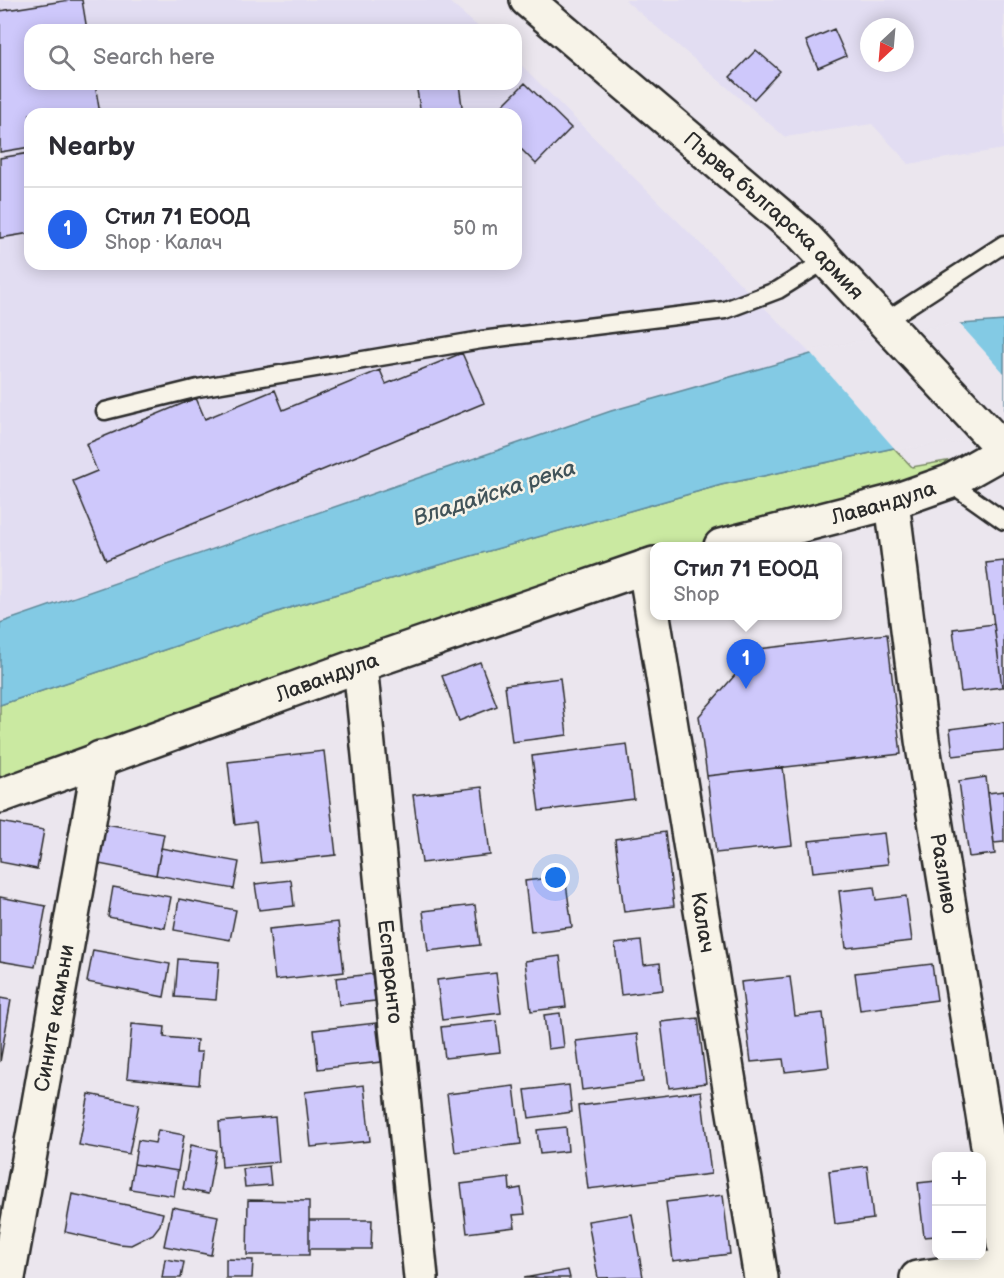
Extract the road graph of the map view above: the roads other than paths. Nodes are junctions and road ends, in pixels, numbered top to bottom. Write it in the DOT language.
graph roads {
  1 [pos="527,0"];
  2 [pos="1004,244"];
  3 [pos="826,260"];
  4 [pos="885,321"];
  5 [pos="105,411"];
  6 [pos="1004,451"];
  7 [pos="949,482"];
  8 [pos="892,502"];
  9 [pos="1004,521"];
  10 [pos="737,542"];
  11 [pos="650,565"];
  12 [pos="659,620"];
  13 [pos="360,665"];
  14 [pos="100,758"];
  15 [pos="0,796"];
  16 [pos="1004,1244"];
  17 [pos="1004,1266"];
  18 [pos="8,1278"];
  19 [pos="421,1278"];
  20 [pos="762,1278"];
  21 [pos="917,1278"];
  1 -- 3 [label="street, Първа българска армия"];
  2 -- 4 [label="lane"];
  3 -- 4 [label="street, Първа българска армия"];
  3 -- 5 [label="lane"];
  4 -- 6 [label="street, Първа българска армия"];
  6 -- 7 [label="street, Лавандула"];
  7 -- 8 [label="street, Лавандула"];
  7 -- 9 [label="lane"];
  8 -- 10 [label="street, Лавандула"];
  8 -- 16 [label="street, Разливо"];
  11 -- 13 [label="street, Лавандула"];
  12 -- 20 [label="street, Калач"];
  13 -- 14 [label="street, Лавандула"];
  13 -- 19 [label="street, Есперанто"];
  14 -- 15 [label="street, Лавандула"];
  14 -- 18 [label="street, Сините камъни"];
  17 -- 21 [label="street"];
}
